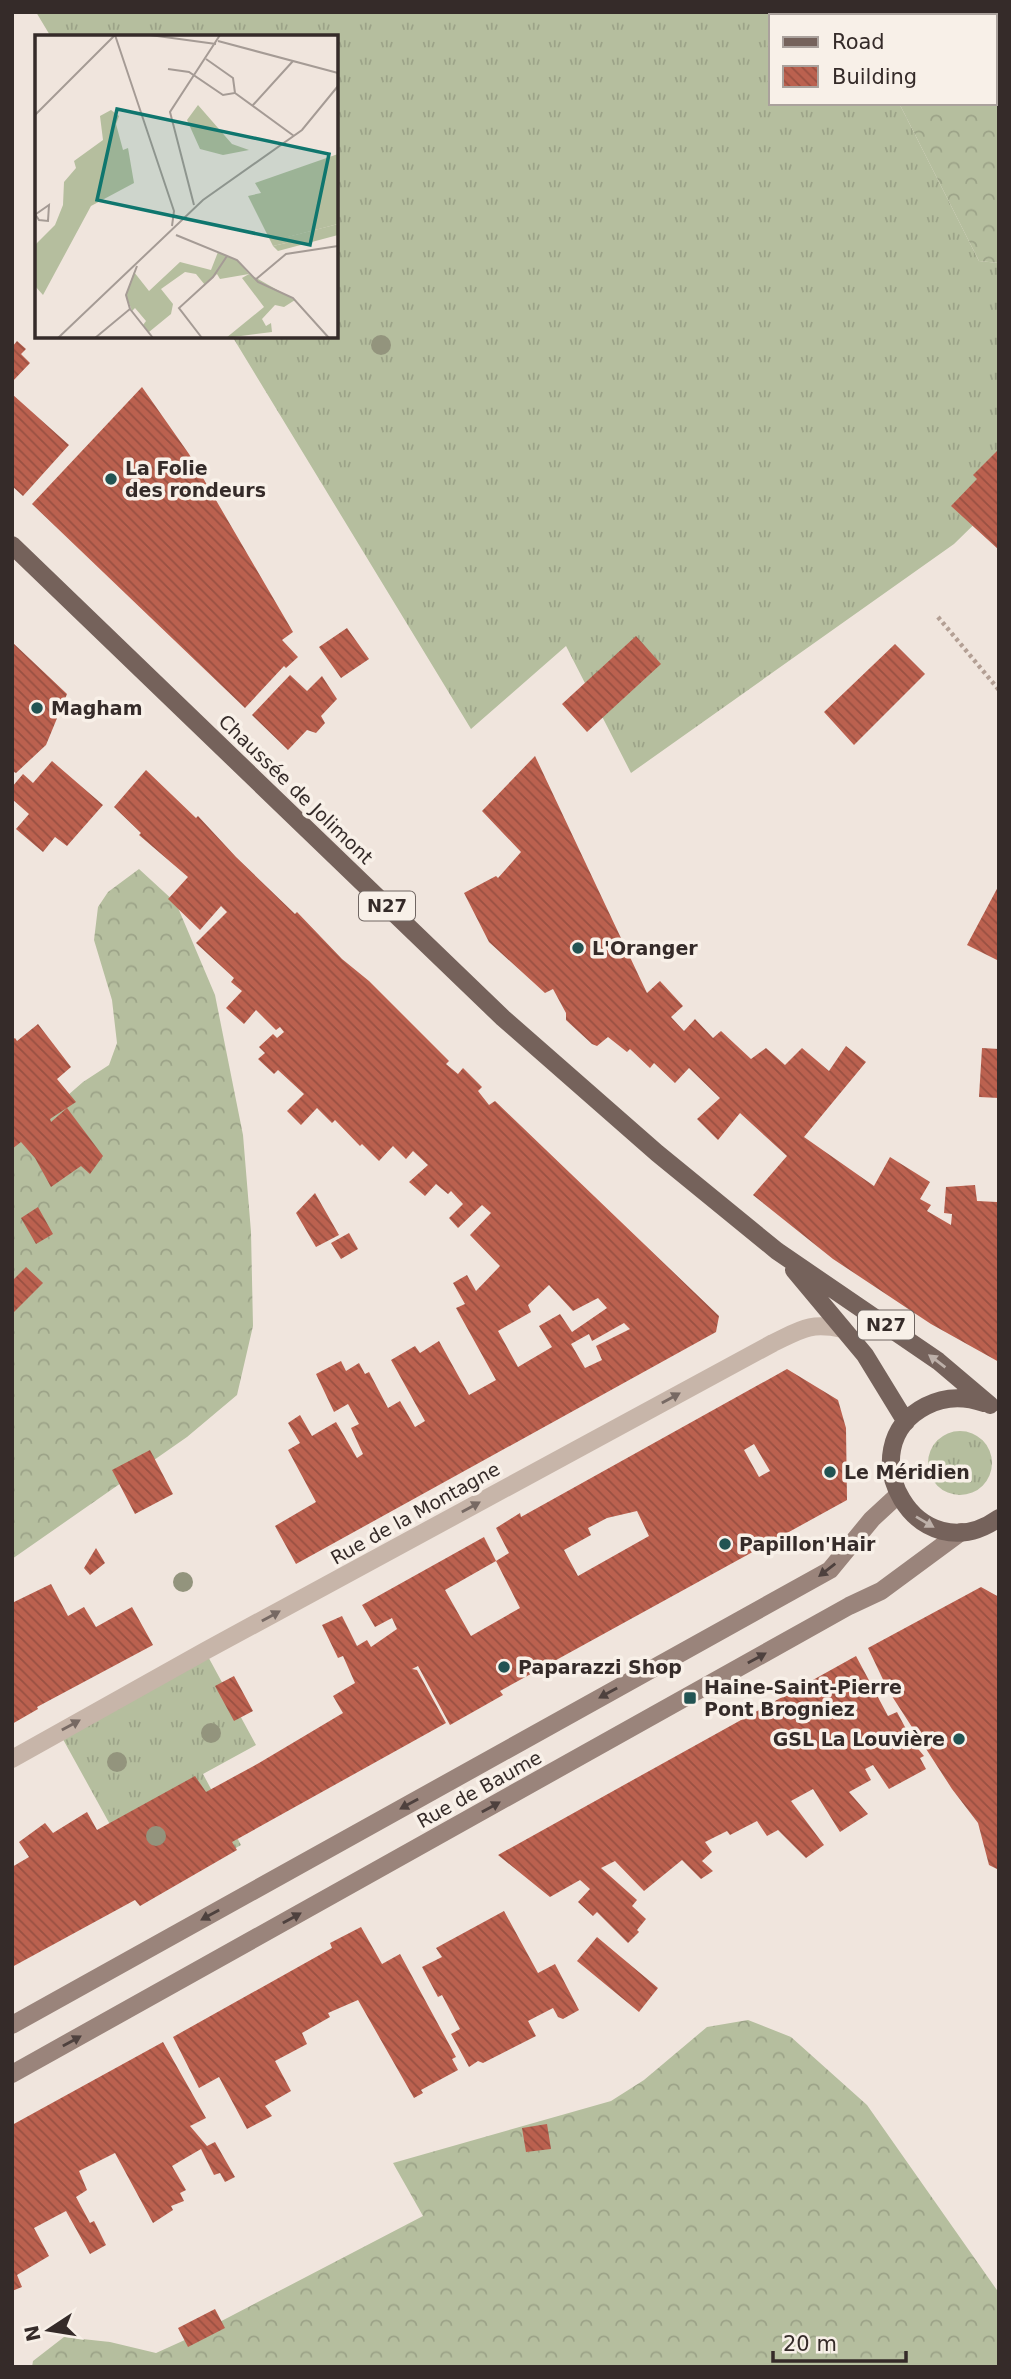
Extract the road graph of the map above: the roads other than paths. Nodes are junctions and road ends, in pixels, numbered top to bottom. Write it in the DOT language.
graph roads {
  1 [pos="12,545"];
  2 [pos="777,1251"];
  3 [pos="844,1329"];
  4 [pos="994,1408"];
  5 [pos="906,1422"];
  6 [pos="898,1495"];
  7 [pos="999,1518"];
  8 [pos="961,1532"];
  9 [pos="12,1759"];
  10 [pos="12,2025"];
  11 [pos="12,2074"];
  1 -- 2 [label="main road, Chaussée de Jolimont / N27"];
  2 -- 3 [label="main road, Chaussée de Jolimont / N27"];
  4 -- 2 [label="main road, Chaussée de Jolimont / N27, one-way"];
  3 -- 5 [label="main road, Chaussée de Jolimont / N27"];
  9 -- 3 [label="street, Rue de la Montagne, one-way"];
  4 -- 5 [label="main road, N27"];
  5 -- 6 [label="main road"];
  6 -- 8 [label="main road, one-way"];
  6 -- 10 [label="main road, Rue de Baume, one-way"];
  7 -- 8 [label="main road"];
  11 -- 8 [label="main road, Rue de Baume, one-way"];
}
